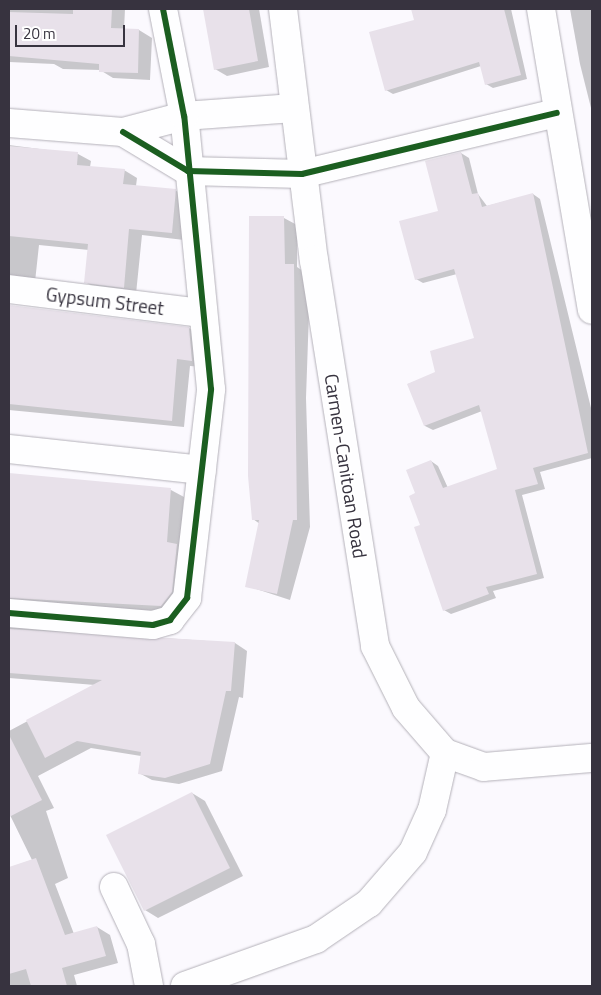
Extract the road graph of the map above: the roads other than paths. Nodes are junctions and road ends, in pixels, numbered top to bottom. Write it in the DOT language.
graph roads {
  1 [pos="163,9"];
  2 [pos="283,9"];
  3 [pos="541,9"];
  4 [pos="294,108"];
  5 [pos="557,113"];
  6 [pos="184,116"];
  7 [pos="9,123"];
  8 [pos="123,132"];
  9 [pos="188,171"];
  10 [pos="302,174"];
  11 [pos="9,289"];
  12 [pos="592,310"];
  13 [pos="201,313"];
  14 [pos="9,448"];
  15 [pos="202,470"];
  16 [pos="9,613"];
  17 [pos="445,754"];
  18 [pos="592,758"];
  19 [pos="114,887"];
  20 [pos="149,986"];
  21 [pos="185,986"];
  1 -- 6 [label="street"];
  2 -- 4 [label="street, Carmen-Canitoan Road"];
  3 -- 5 [label="street"];
  4 -- 6 [label="street"];
  4 -- 10 [label="street, Carmen-Canitoan Road"];
  5 -- 10 [label="street"];
  5 -- 12 [label="street"];
  6 -- 8 [label="street"];
  6 -- 9 [label="street"];
  7 -- 8 [label="street"];
  8 -- 9 [label="street"];
  9 -- 10 [label="street"];
  9 -- 13 [label="street"];
  10 -- 17 [label="street, Carmen-Canitoan Road"];
  11 -- 13 [label="street, Gypsum Street"];
  13 -- 15 [label="street"];
  14 -- 15 [label="street"];
  15 -- 16 [label="street"];
  17 -- 18 [label="street"];
  17 -- 21 [label="street"];
  19 -- 20 [label="street"];
}
